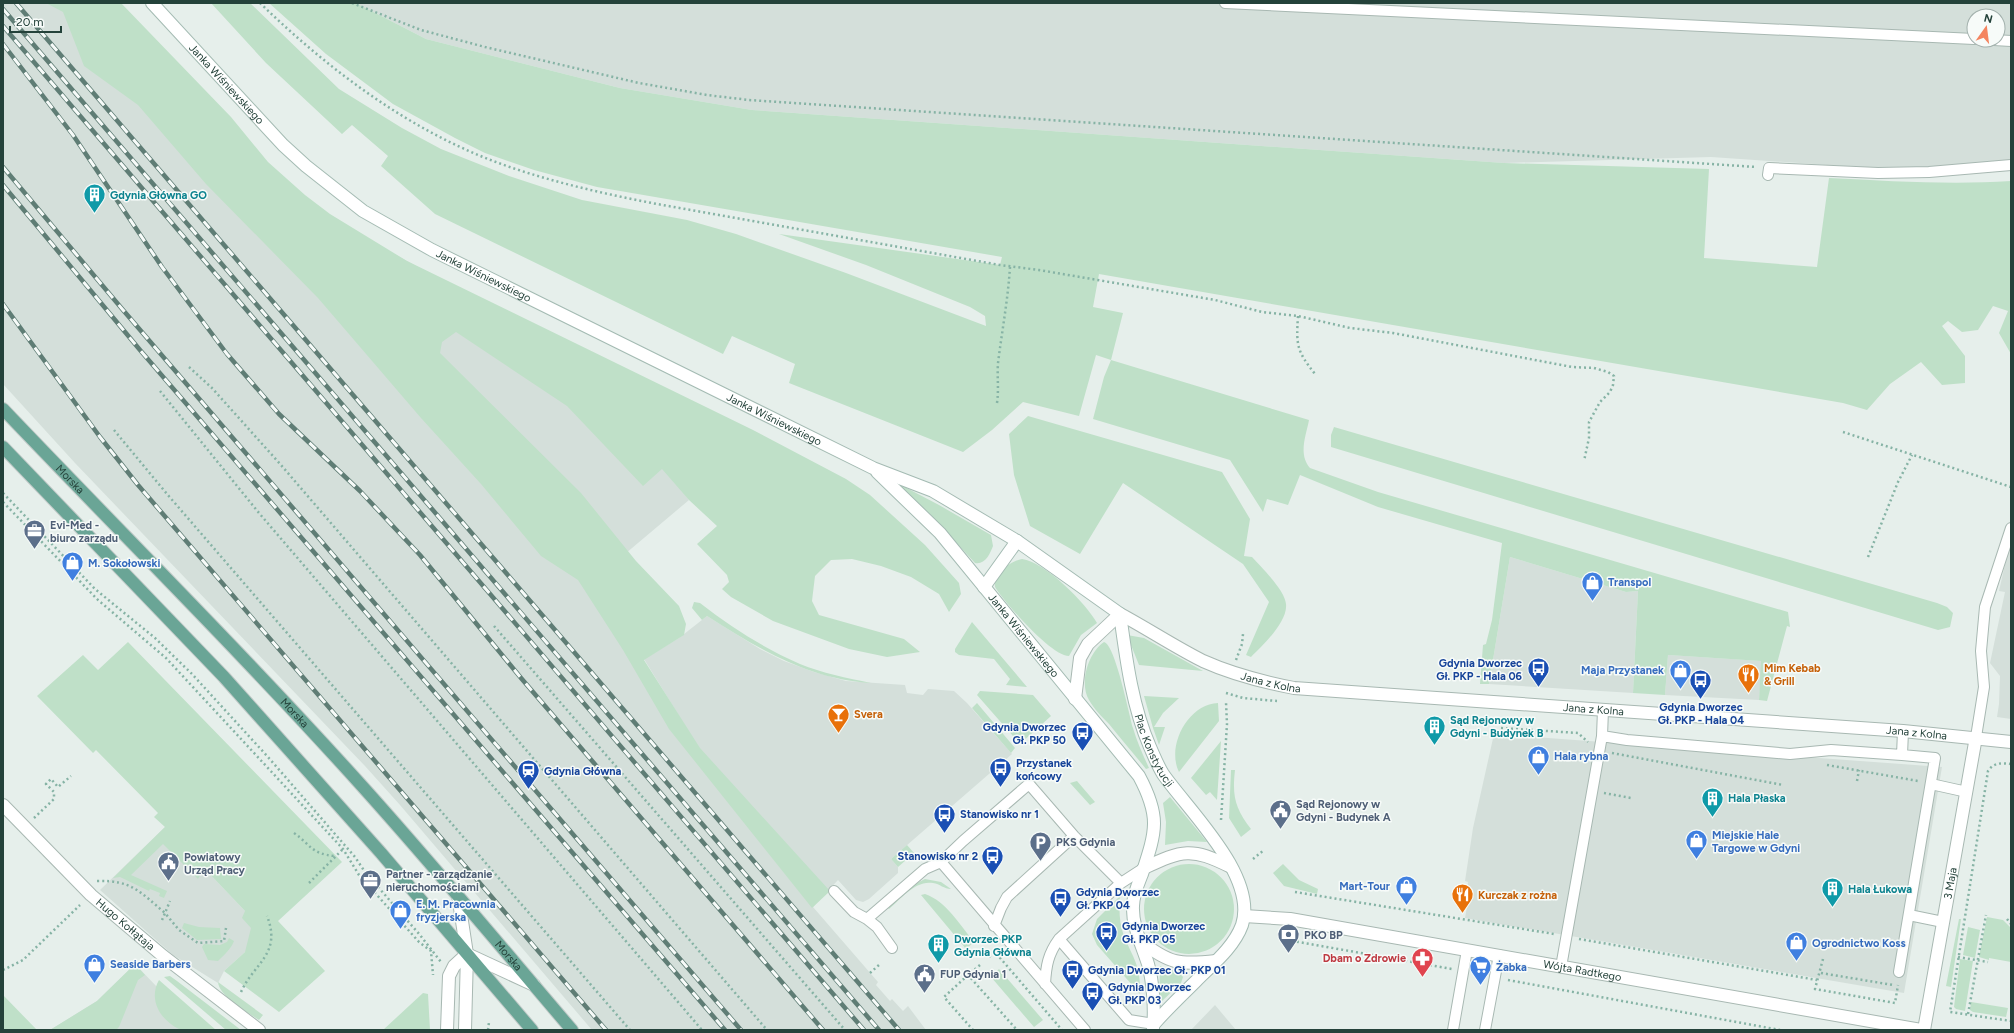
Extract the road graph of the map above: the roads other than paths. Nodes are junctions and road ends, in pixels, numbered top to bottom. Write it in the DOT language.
graph roads {
  1 [pos="152,3"];
  2 [pos="1225,3"];
  3 [pos="1966,39"];
  4 [pos="2011,165"];
  5 [pos="1768,171"];
  6 [pos="3,409"];
  7 [pos="3,447"];
  8 [pos="873,468"];
  9 [pos="2011,528"];
  10 [pos="1017,541"];
  11 [pos="984,587"];
  12 [pos="1120,614"];
  13 [pos="1076,699"];
  14 [pos="1603,710"];
  15 [pos="1903,731"];
  16 [pos="1602,736"];
  17 [pos="1976,737"];
  18 [pos="2011,742"];
  19 [pos="1902,755"];
  20 [pos="1931,784"];
  21 [pos="1967,792"];
  22 [pos="3,805"];
  23 [pos="1074,836"];
  24 [pos="941,862"];
  25 [pos="1144,868"];
  26 [pos="1231,868"];
  27 [pos="1121,883"];
  28 [pos="834,891"];
  29 [pos="458,895"];
  30 [pos="1244,916"];
  31 [pos="1909,916"];
  32 [pos="867,919"];
  33 [pos="1943,922"];
  34 [pos="994,926"];
  35 [pos="1059,939"];
  36 [pos="1140,941"];
  37 [pos="892,948"];
  38 [pos="1467,950"];
  39 [pos="467,954"];
  40 [pos="1498,956"];
  41 [pos="1216,961"];
  42 [pos="1561,967"];
  43 [pos="1899,972"];
  44 [pos="1045,984"];
  45 [pos="534,985"];
  46 [pos="1153,1027"];
  47 [pos="259,1030"];
  48 [pos="447,1030"];
  49 [pos="465,1030"];
  50 [pos="532,1030"];
  51 [pos="572,1030"];
  52 [pos="1085,1030"];
  53 [pos="1453,1030"];
  54 [pos="1485,1030"];
  55 [pos="1922,1030"];
  1 -- 8 [label="street, Janka Wiśniewskiego"];
  2 -- 3 [label="lane"];
  4 -- 5 [label="lane"];
  6 -- 29 [label="main road, Morska"];
  7 -- 39 [label="main road"];
  8 -- 10 [label="street, Janka Wiśniewskiego"];
  8 -- 11 [label="street, Janka Wiśniewskiego"];
  9 -- 17 [label="lane"];
  10 -- 11 [label="street"];
  10 -- 12 [label="street, Janka Wiśniewskiego"];
  11 -- 13 [label="street, Janka Wiśniewskiego"];
  12 -- 13 [label="street"];
  12 -- 14 [label="street, Jana z Kolna"];
  12 -- 26 [label="street, Plac Konstytucji"];
  13 -- 25 [label="street"];
  14 -- 15 [label="street, Jana z Kolna"];
  14 -- 16 [label="lane"];
  15 -- 17 [label="street, Jana z Kolna"];
  15 -- 19 [label="lane"];
  16 -- 19 [label="lane"];
  16 -- 42 [label="lane"];
  17 -- 18 [label="street, Jana z Kolna"];
  17 -- 21 [label="street, 3 Maja"];
  19 -- 20 [label="lane"];
  20 -- 21 [label="lane"];
  20 -- 31 [label="lane"];
  21 -- 33 [label="street, 3 Maja"];
  22 -- 47 [label="street, Hugo Kołłątaja"];
  23 -- 24 [label="lane"];
  23 -- 27 [label="lane"];
  23 -- 34 [label="lane"];
  24 -- 32 [label="lane"];
  24 -- 34 [label="lane"];
  25 -- 26 [label="street"];
  25 -- 27 [label="lane"];
  25 -- 36 [label="street"];
  26 -- 30 [label="street, Plac Konstytucji"];
  27 -- 35 [label="lane"];
  28 -- 32 [label="lane"];
  29 -- 39 [label="street"];
  29 -- 45 [label="main road, Morska"];
  30 -- 38 [label="street, Wójta Radtkego"];
  30 -- 41 [label="street, Plac Konstytucji"];
  31 -- 33 [label="lane"];
  31 -- 43 [label="lane"];
  32 -- 37 [label="lane"];
  33 -- 55 [label="street, 3 Maja"];
  34 -- 44 [label="lane"];
  35 -- 44 [label="lane"];
  35 -- 46 [label="lane"];
  36 -- 41 [label="street"];
  36 -- 46 [label="street"];
  38 -- 40 [label="street, Wójta Radtkego"];
  38 -- 53 [label="lane"];
  39 -- 45 [label="street"];
  39 -- 48 [label="street"];
  39 -- 49 [label="street"];
  39 -- 50 [label="main road"];
  40 -- 42 [label="street, Wójta Radtkego"];
  40 -- 54 [label="lane"];
  41 -- 46 [label="street, Plac Konstytucji"];
  42 -- 55 [label="street, Wójta Radtkego"];
  44 -- 52 [label="lane"];
  45 -- 51 [label="main road, Morska"];
}
